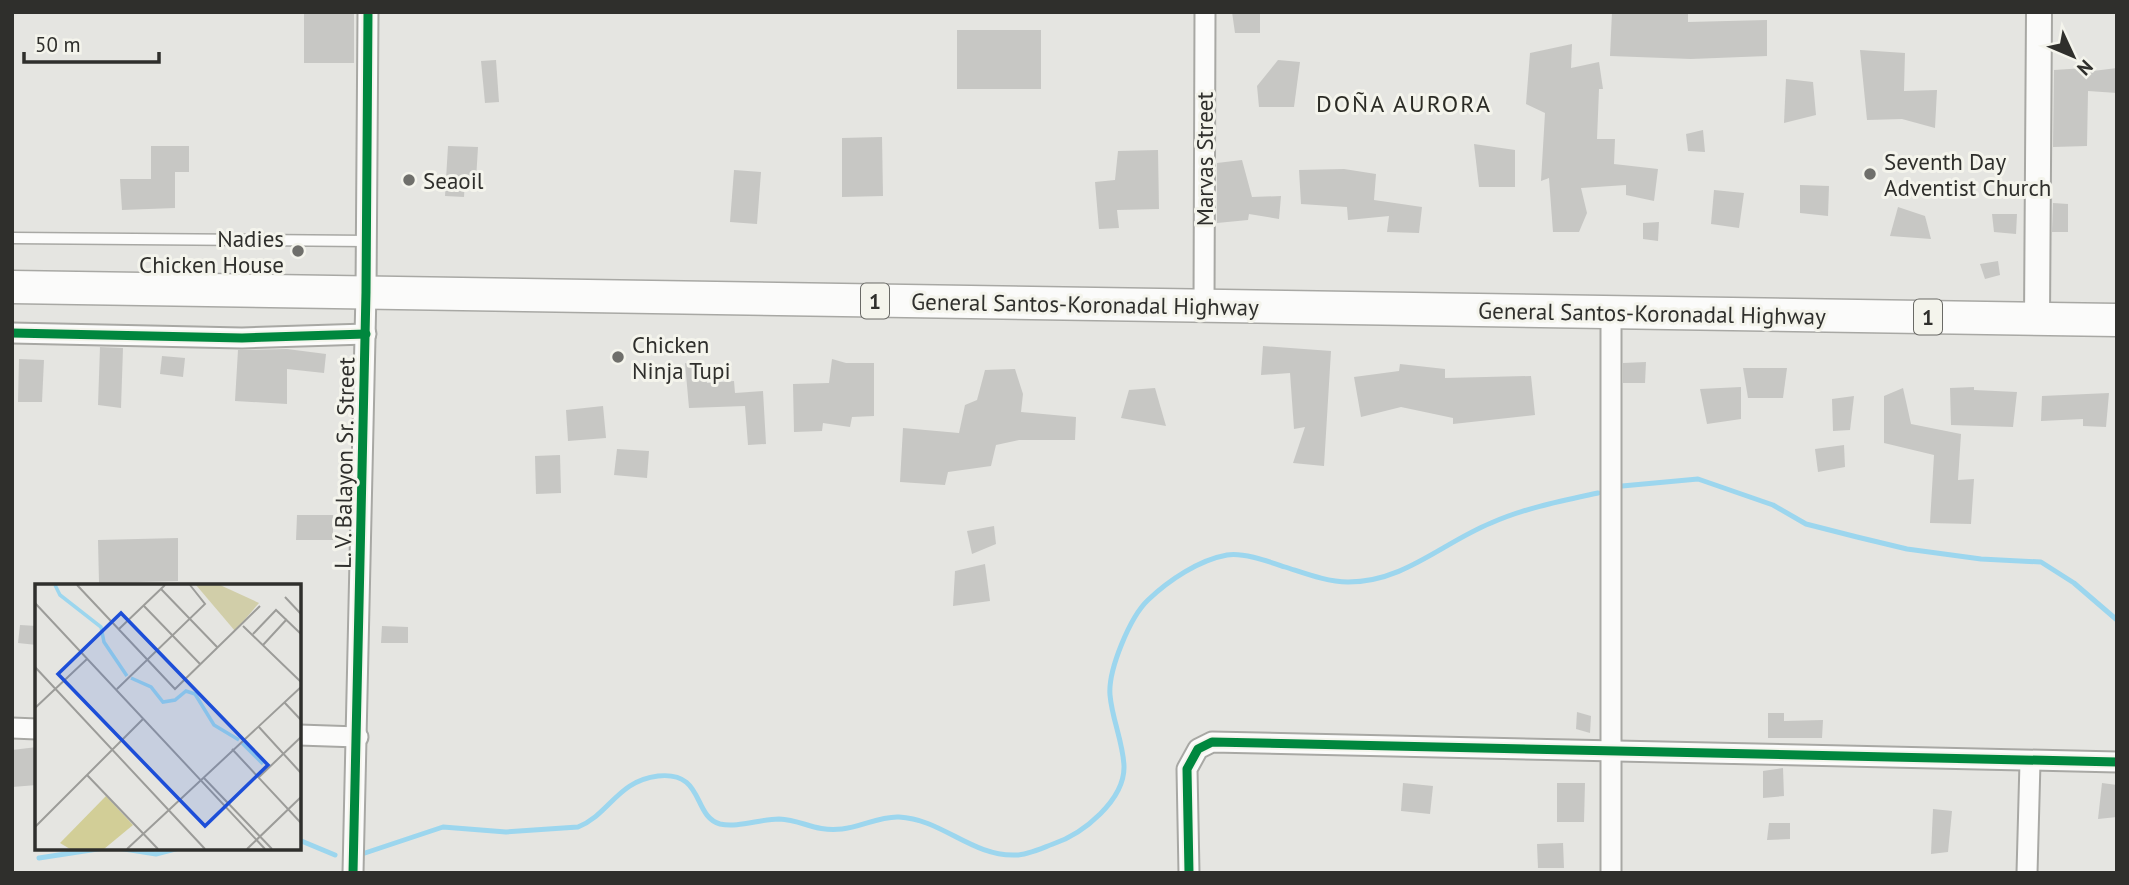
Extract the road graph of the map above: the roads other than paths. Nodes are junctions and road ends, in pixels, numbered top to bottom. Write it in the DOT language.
graph roads {
  1 [pos="368,12"];
  2 [pos="1205,12"];
  3 [pos="2039,12"];
  4 [pos="12,238"];
  5 [pos="367,241"];
  6 [pos="12,287"];
  7 [pos="366,292"];
  8 [pos="1204,306"];
  9 [pos="1611,312"];
  10 [pos="2037,318"];
  11 [pos="2117,320"];
  12 [pos="12,333"];
  13 [pos="366,334"];
  14 [pos="12,728"];
  15 [pos="35,729"];
  16 [pos="301,735"];
  17 [pos="358,737"];
  18 [pos="1611,753"];
  19 [pos="2029,762"];
  20 [pos="2117,762"];
  21 [pos="353,873"];
  22 [pos="1189,873"];
  23 [pos="1611,873"];
  24 [pos="2026,873"];
  1 -- 5 [label="street, L. V. Balayon Sr. Street"];
  2 -- 8 [label="street, Marvas Street"];
  3 -- 10 [label="street"];
  4 -- 5 [label="lane"];
  5 -- 7 [label="street, L. V. Balayon Sr. Street"];
  6 -- 7 [label="highway, General Santos-Koronadal Highway / 1"];
  7 -- 8 [label="highway, General Santos-Koronadal Highway / 1"];
  7 -- 13 [label="street, L. V. Balayon Sr. Street"];
  8 -- 9 [label="highway, General Santos-Koronadal Highway / 1"];
  9 -- 10 [label="highway, General Santos-Koronadal Highway / 1"];
  9 -- 18 [label="street"];
  10 -- 11 [label="highway, General Santos-Koronadal Highway / 1"];
  12 -- 13 [label="street"];
  13 -- 17 [label="street, L. V. Balayon Sr. Street"];
  14 -- 15 [label="street"];
  16 -- 17 [label="street"];
  17 -- 21 [label="street, L. V. Balayon Sr. Street"];
  18 -- 19 [label="street"];
  18 -- 22 [label="street"];
  18 -- 23 [label="street"];
  19 -- 20 [label="street"];
  19 -- 24 [label="street"];
}
